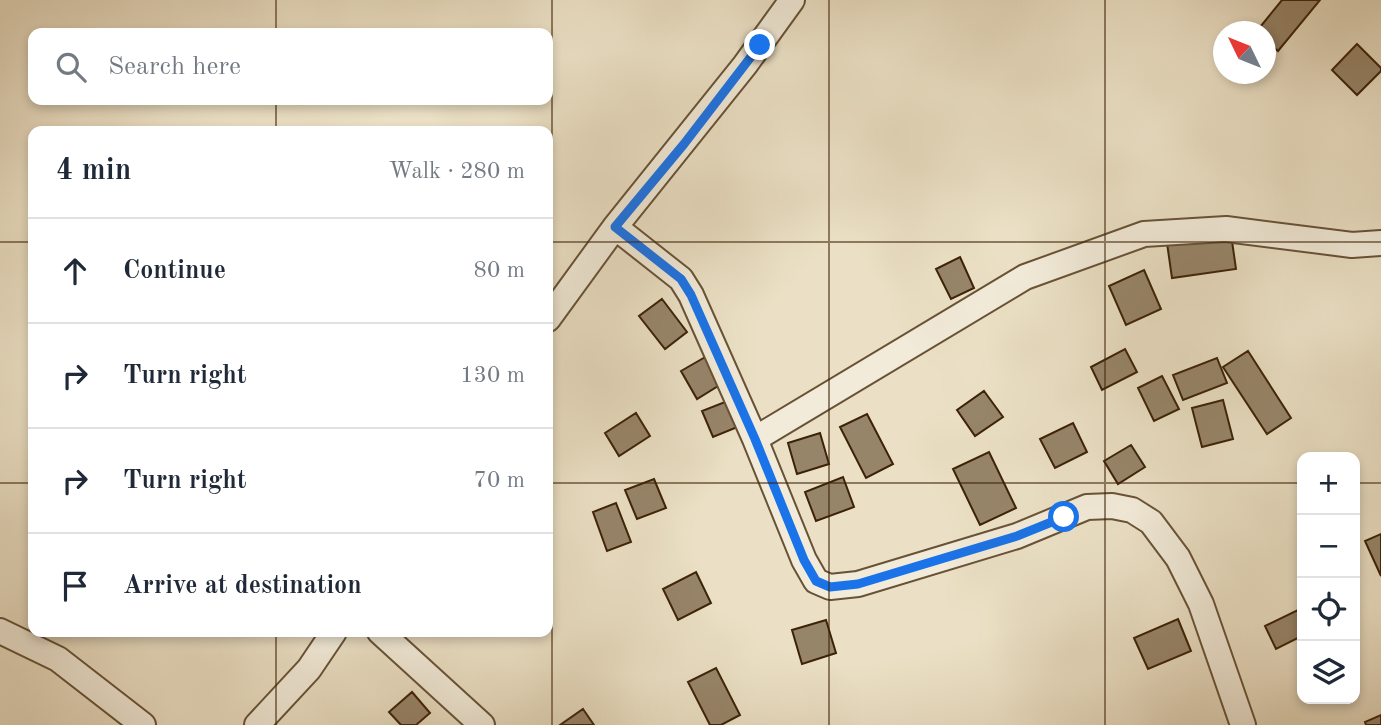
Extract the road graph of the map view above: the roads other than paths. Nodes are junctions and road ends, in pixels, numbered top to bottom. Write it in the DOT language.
graph roads {
  1 [pos="792,0"];
  2 [pos="615,227"];
  3 [pos="1381,243"];
  4 [pos="553,312"];
  5 [pos="755,439"];
  6 [pos="0,631"];
  7 [pos="331,637"];
  8 [pos="385,637"];
  9 [pos="144,725"];
  10 [pos="257,725"];
  11 [pos="482,725"];
  12 [pos="1243,725"];
  1 -- 2 [label="street"];
  2 -- 4 [label="street"];
  2 -- 5 [label="street"];
  3 -- 5 [label="street"];
  5 -- 12 [label="street"];
  6 -- 9 [label="street"];
  7 -- 10 [label="street"];
  8 -- 11 [label="street"];
}
